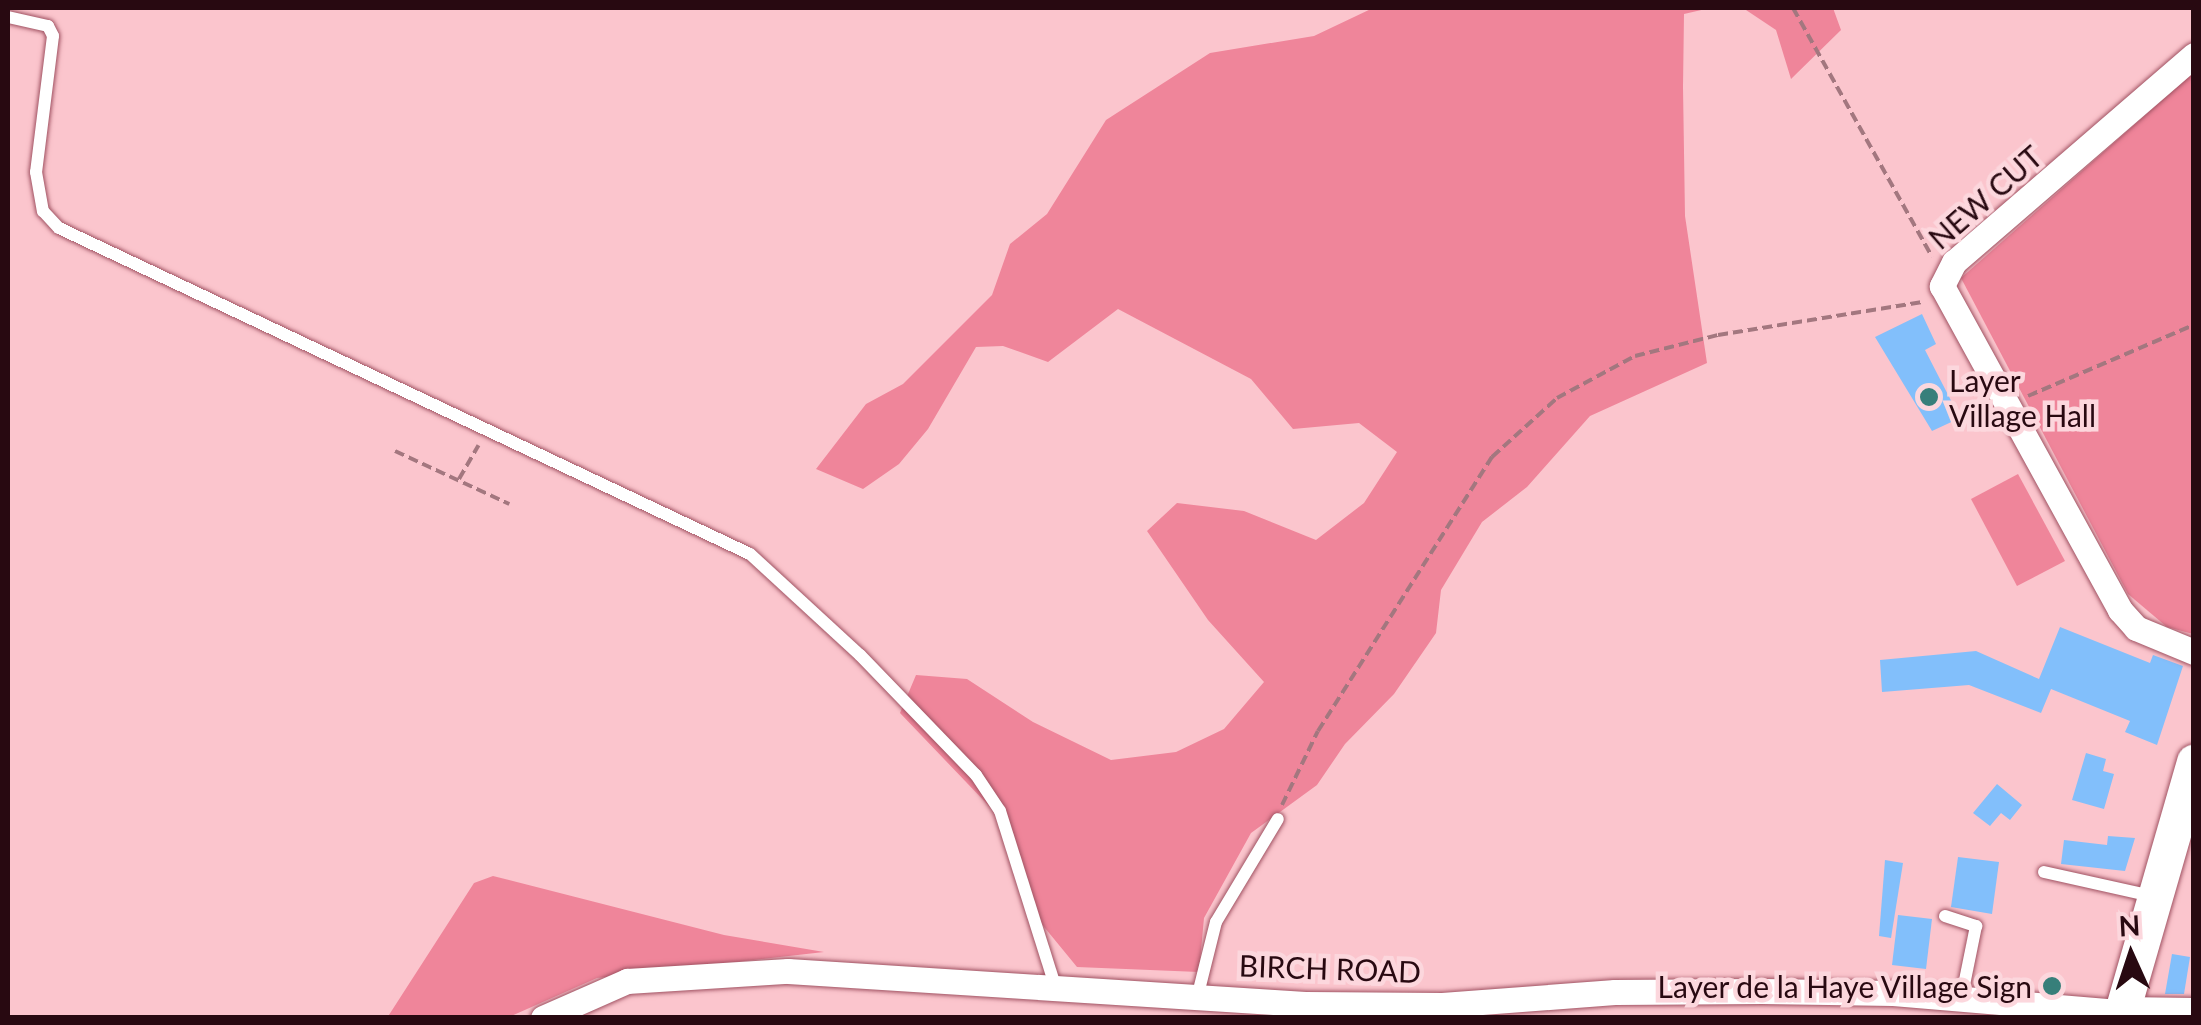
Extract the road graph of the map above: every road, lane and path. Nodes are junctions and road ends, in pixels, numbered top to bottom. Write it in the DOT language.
graph roads {
  1 [pos="1793,8"];
  2 [pos="8,17"];
  3 [pos="2194,55"];
  4 [pos="1944,287"];
  5 [pos="2194,325"];
  6 [pos="2005,405"];
  7 [pos="487,432"];
  8 [pos="394,451"];
  9 [pos="458,481"];
  10 [pos="509,504"];
  11 [pos="2194,652"];
  12 [pos="2194,761"];
  13 [pos="1278,820"];
  14 [pos="2044,872"];
  15 [pos="2152,896"];
  16 [pos="1945,916"];
  17 [pos="1055,985"];
  18 [pos="1198,994"];
  19 [pos="1961,1000"];
  20 [pos="2194,1013"];
  21 [pos="2120,1015"];
  22 [pos="543,1018"];
  1 -- 4 [label="path"];
  2 -- 7 [label="lane"];
  3 -- 4 [label="street, NEW CUT"];
  4 -- 6 [label="street, NEW CUT"];
  4 -- 13 [label="path"];
  5 -- 6 [label="path"];
  6 -- 11 [label="street, NEW CUT"];
  7 -- 9 [label="path"];
  7 -- 17 [label="lane"];
  8 -- 9 [label="path"];
  9 -- 10 [label="path"];
  12 -- 15 [label="main road"];
  13 -- 18 [label="lane"];
  14 -- 15 [label="lane"];
  15 -- 21 [label="main road"];
  16 -- 19 [label="lane"];
  17 -- 18 [label="street, BIRCH ROAD"];
  17 -- 22 [label="street, BIRCH ROAD"];
  18 -- 19 [label="street, BIRCH ROAD"];
  19 -- 21 [label="street, BIRCH ROAD"];
  20 -- 21 [label="street"];
}
